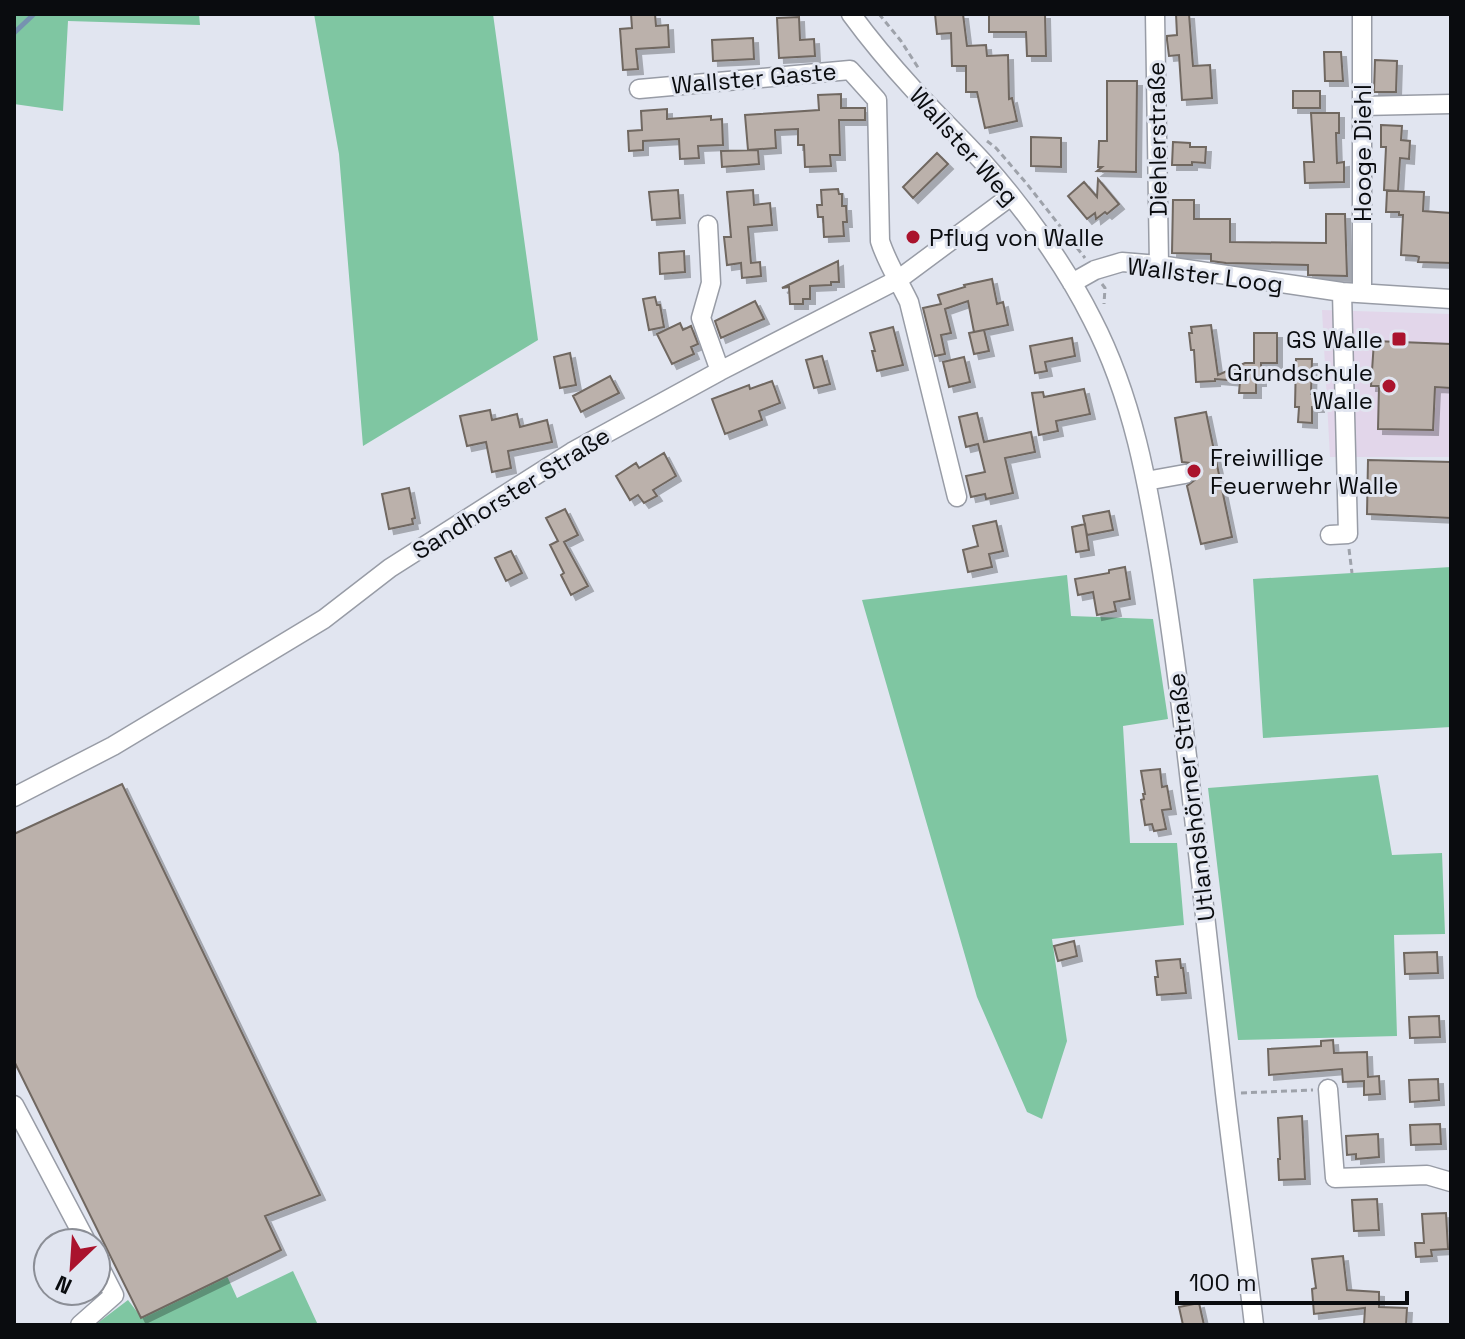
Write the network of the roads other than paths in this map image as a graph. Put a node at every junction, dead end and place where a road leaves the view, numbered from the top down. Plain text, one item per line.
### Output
1 (1155, 14) edge
2 (1362, 14) edge
3 (854, 15) edge
4 (639, 89) dead end
5 (1451, 104) edge
6 (1362, 106) junction
7 (1011, 196) junction
8 (708, 225) dead end
9 (1159, 265) junction
10 (899, 279) junction
11 (1072, 283) junction
12 (1342, 292) junction
13 (1362, 293) junction
14 (1451, 299) edge
15 (720, 371) junction
16 (1185, 474) dead end
17 (1146, 481) junction
18 (957, 497) dead end
19 (1339, 535) road end
20 (14, 797) edge
21 (1328, 1089) road end
22 (14, 1105) edge
23 (1451, 1182) edge
24 (79, 1227) edge
25 (100, 1307) edge
26 (80, 1325) edge
27 (1254, 1325) edge

1 - 9 street, Diehlerstraße
2 - 6 street, Hooge Diehl
3 - 7 street, Wallster Weg
4 - 10 street, Wallster Gaste
5 - 6 street
6 - 13 street, Hooge Diehl
7 - 10 street, Sandhorster Straße
7 - 11 street, Wallster Weg
8 - 15 street
9 - 11 street, Wallster Loog
9 - 12 street, Wallster Loog
10 - 15 street, Sandhorster Straße
10 - 18 street, Wallster Gaste
11 - 17 street, Utlandshörner Straße
12 - 13 street, Wallster Loog
12 - 19 street
13 - 14 street, Wallster Loog
15 - 20 street, Sandhorster Straße
16 - 17 street
17 - 27 street, Utlandshörner Straße
21 - 23 street
22 - 24 street
25 - 26 street

